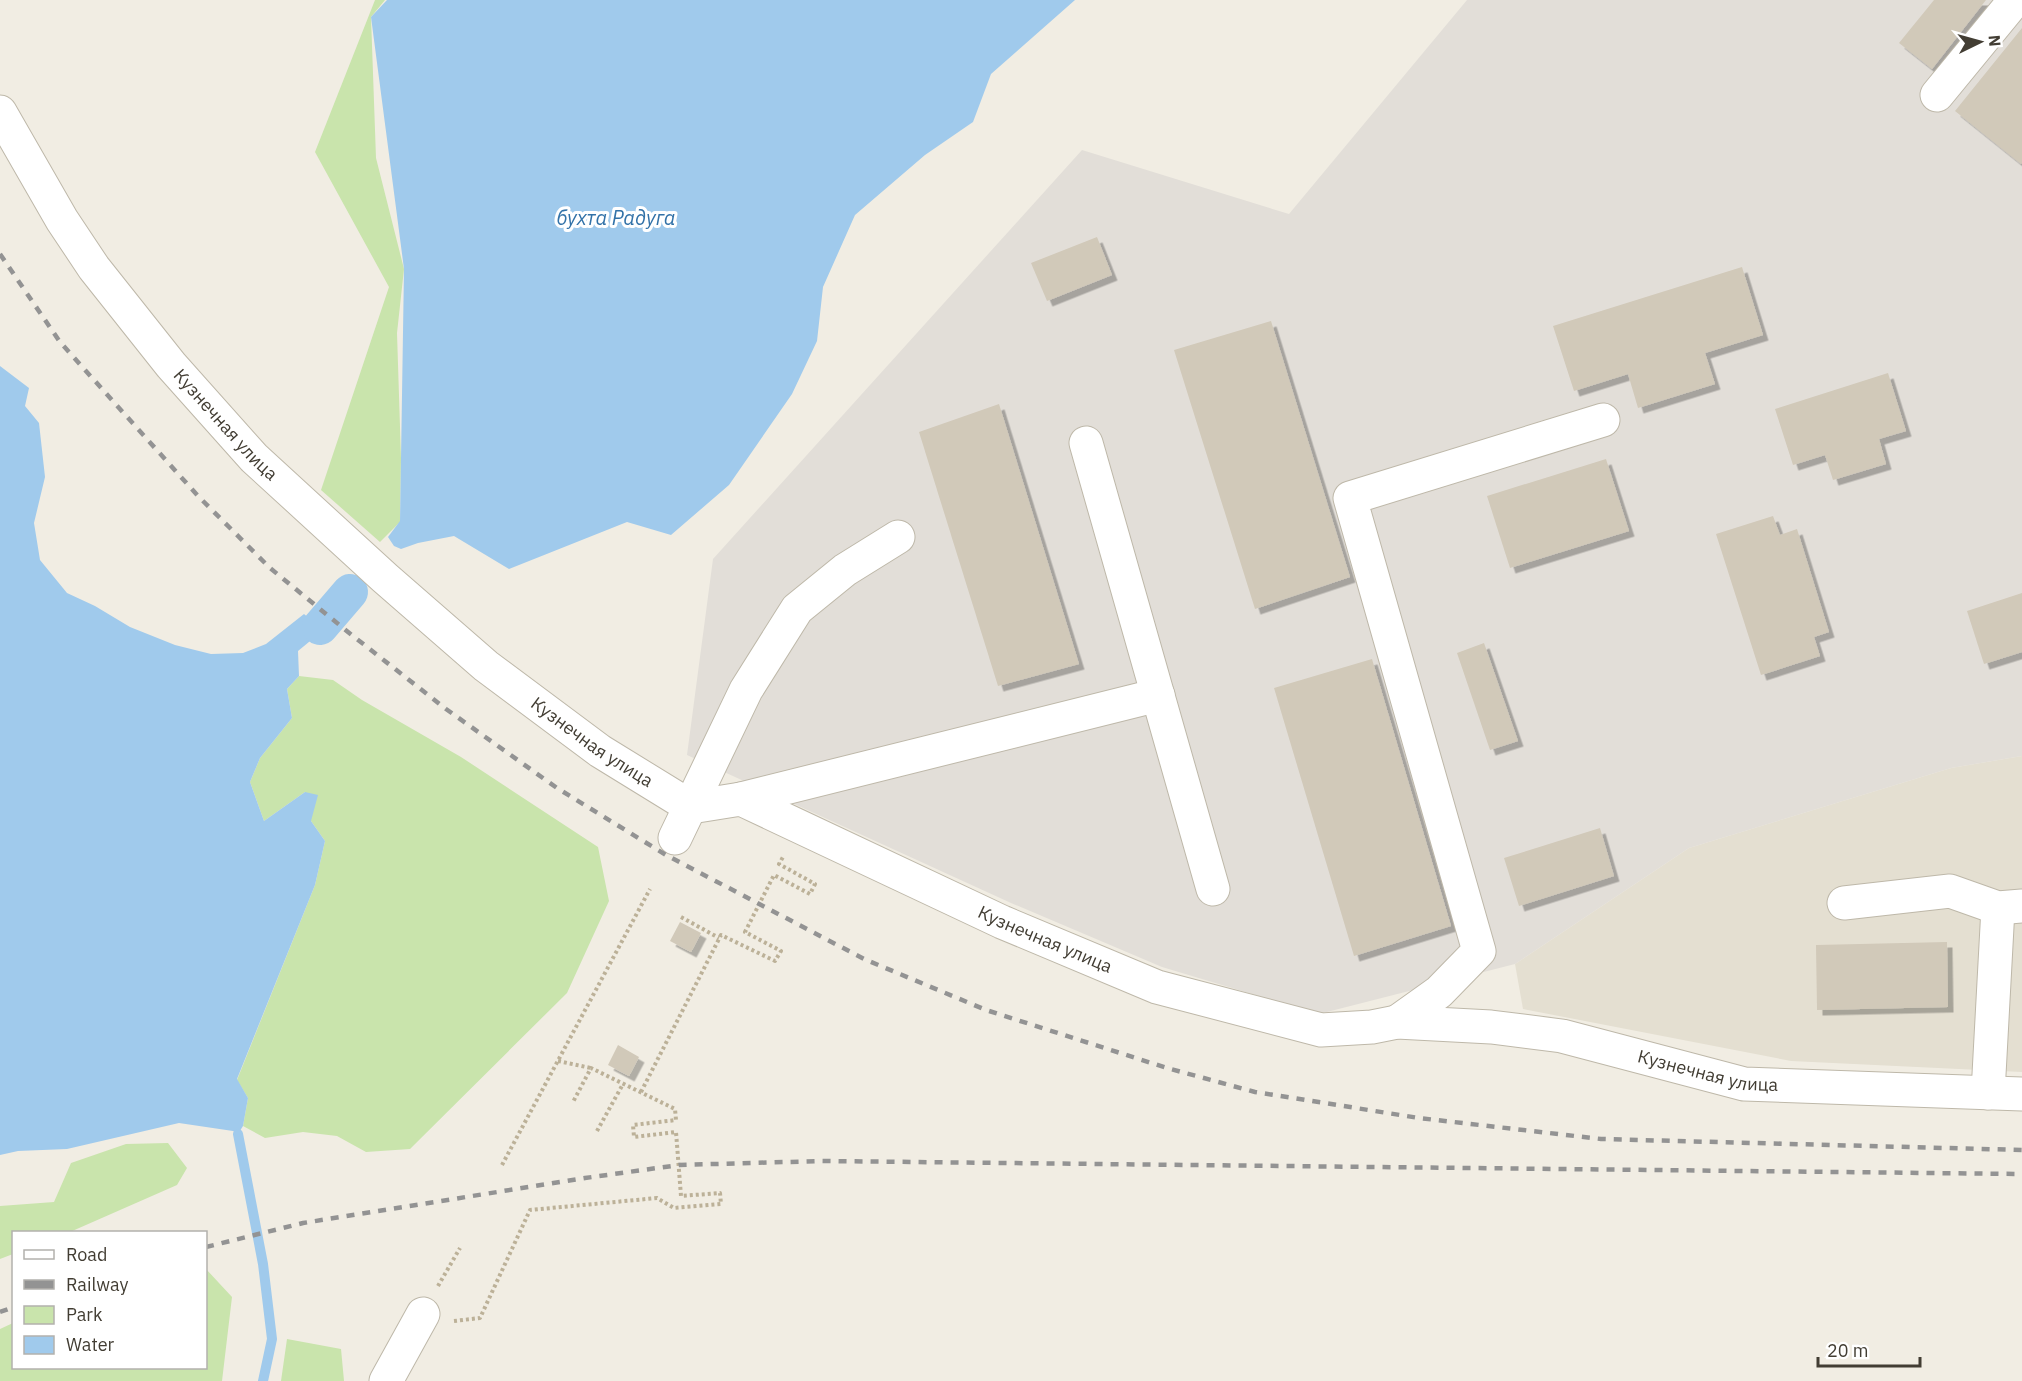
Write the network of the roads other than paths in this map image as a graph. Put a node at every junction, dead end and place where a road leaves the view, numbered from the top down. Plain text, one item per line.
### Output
1 (2015, 0) edge
2 (1937, 95) dead end
3 (0, 112) edge
4 (1603, 420) dead end
5 (1086, 443) dead end
6 (898, 537) dead end
7 (1158, 695) junction
8 (741, 799) junction
9 (691, 807) junction
10 (675, 838) dead end
11 (1213, 889) dead end
12 (1844, 903) dead end
13 (2010, 907) edge
14 (1397, 1022) junction
15 (1988, 1093) junction
16 (2022, 1094) edge
17 (435, 1318) road end
18 (386, 1381) edge

1 - 2 street
3 - 9 street, Кузнечная улица
4 - 14 street, Кузнечная улица
5 - 7 street
6 - 9 street
7 - 8 street
7 - 11 street
8 - 9 street
8 - 14 street, Кузнечная улица
9 - 10 street
12 - 13 street
13 - 15 street
14 - 15 street, Кузнечная улица
15 - 16 street, Кузнечная улица
17 - 18 street

